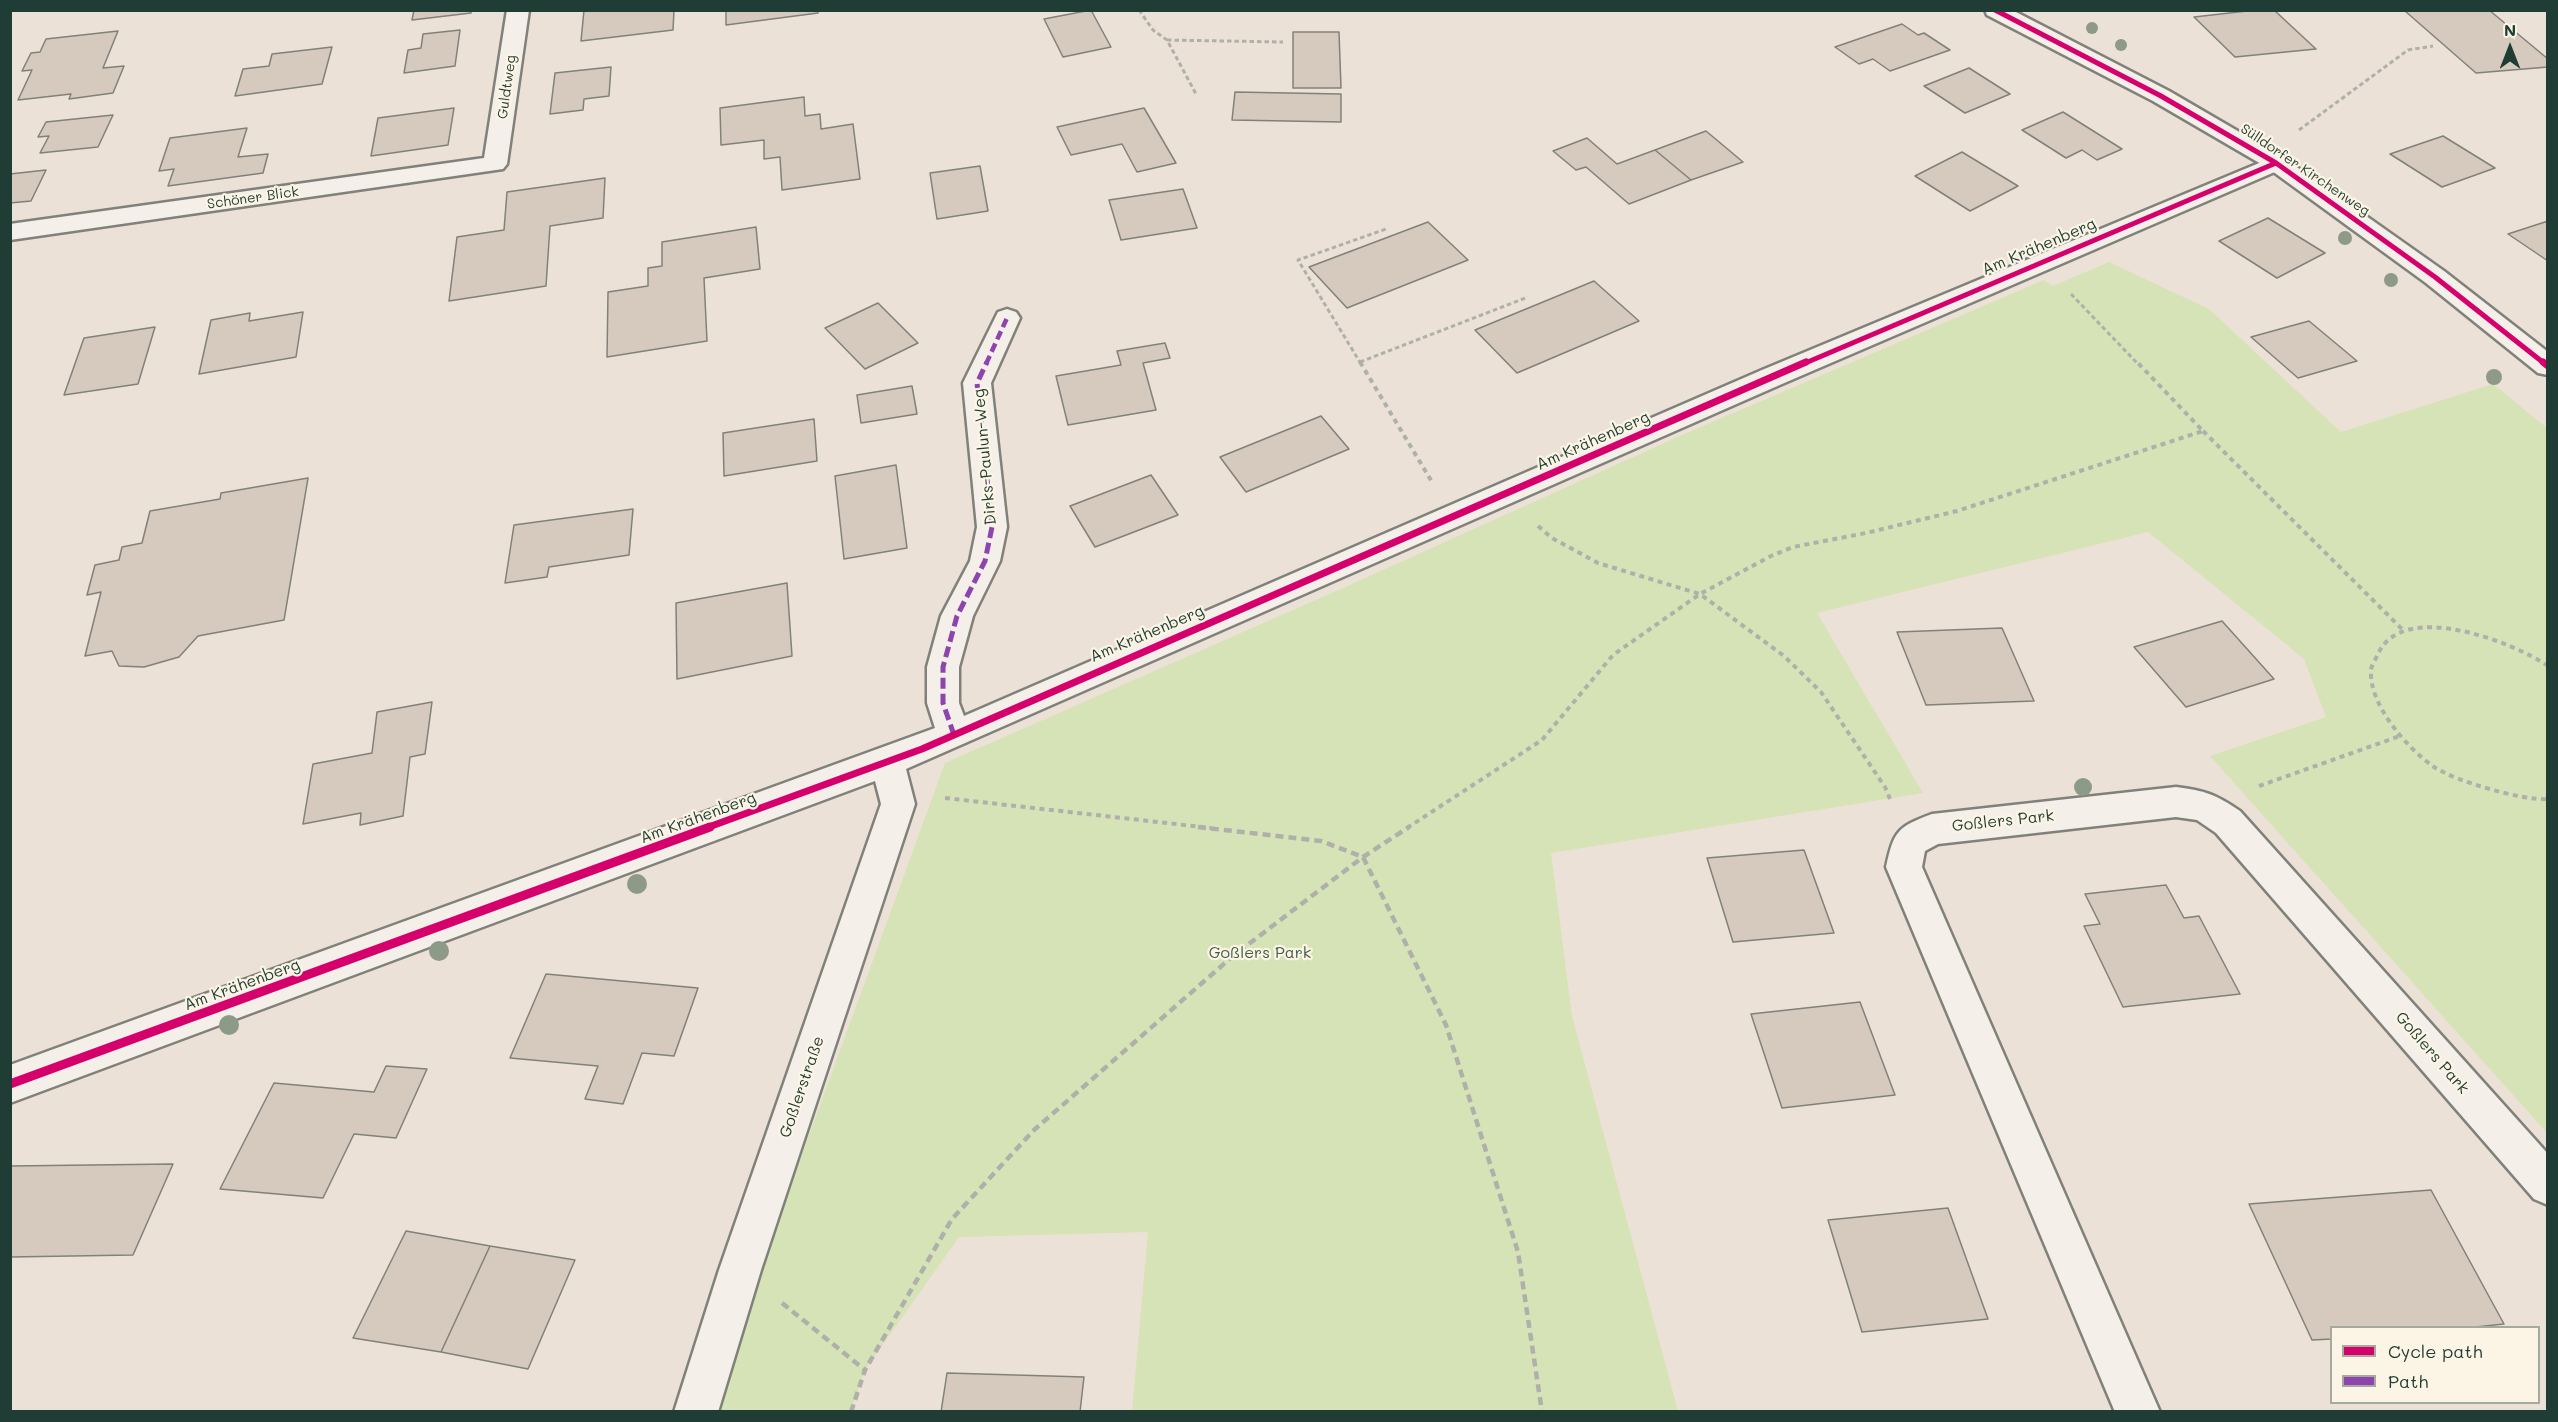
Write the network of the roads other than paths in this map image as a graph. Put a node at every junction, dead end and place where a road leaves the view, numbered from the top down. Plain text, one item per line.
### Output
1 (518, 10) edge
2 (1995, 10) edge
3 (2276, 163) junction
4 (495, 164) joint
5 (10, 232) edge
6 (1007, 318) dead end
7 (2547, 366) edge
8 (954, 735) junction
9 (888, 763) junction
10 (10, 1084) edge
11 (2547, 1185) edge
12 (696, 1412) edge
13 (2138, 1412) edge

1 - 4 street, Guldtweg
2 - 3 street, Sülldorfer Kirchenweg
3 - 7 street, Sülldorfer Kirchenweg
3 - 8 street, Am Krähenberg
4 - 5 street, Schöner Blick
6 - 8 street, Dirks-Paulun-Weg
8 - 9 street, Am Krähenberg
9 - 10 street, Am Krähenberg
9 - 12 street, Goßlerstraße
11 - 13 street, Goßlers Park

